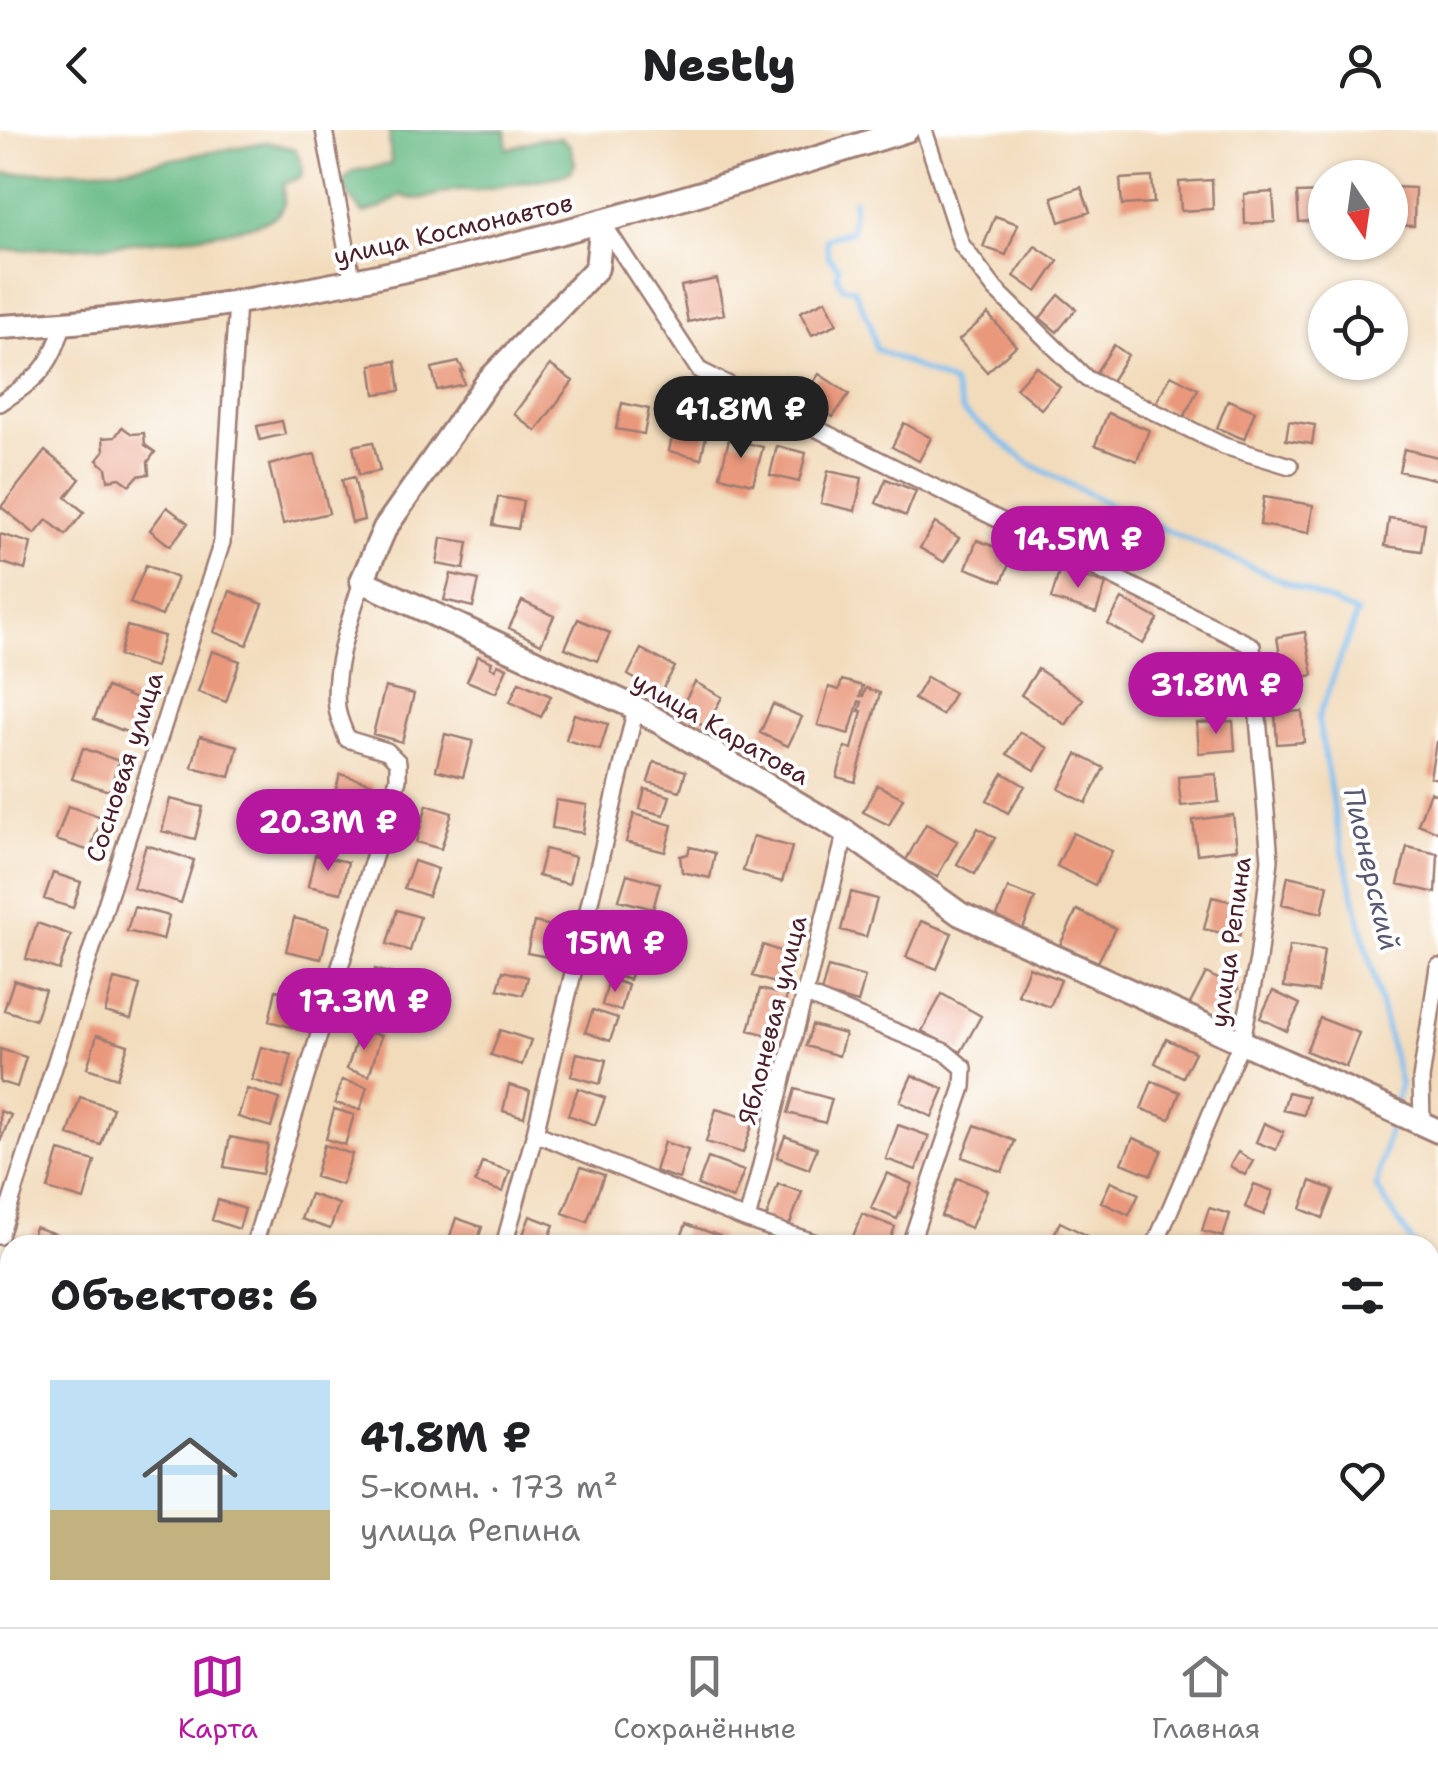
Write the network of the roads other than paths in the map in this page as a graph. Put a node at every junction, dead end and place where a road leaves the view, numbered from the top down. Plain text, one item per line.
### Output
1 (324, 130) edge
2 (908, 130) edge
3 (924, 130) edge
4 (602, 222) junction
5 (353, 282) junction
6 (237, 302) junction
7 (63, 324) junction
8 (0, 326) edge
9 (0, 403) edge
10 (1290, 466) dead end
11 (362, 581) junction
12 (636, 708) junction
13 (846, 832) junction
14 (1438, 968) edge
15 (804, 994) junction
16 (1242, 1040) junction
17 (1430, 1127) edge
18 (535, 1133) junction
19 (748, 1220) junction
20 (0, 1235) edge
21 (257, 1235) edge
22 (507, 1235) edge
23 (792, 1235) edge
24 (913, 1235) edge
25 (1159, 1235) edge

1 - 5 street
2 - 4 street, улица Космонавтов
3 - 10 street
4 - 5 street, улица Космонавтов
4 - 11 street
4 - 16 street, улица Репина
5 - 6 street, улица Космонавтов
6 - 7 street, улица Космонавтов
6 - 20 street, Сосновая улица
7 - 8 street, улица Космонавтов
7 - 9 street
11 - 12 street, улица Каратова
11 - 21 street
12 - 13 street, улица Каратова
12 - 18 street
13 - 15 street, Яблоневая улица
13 - 16 street, улица Каратова
14 - 17 street
15 - 19 street, Яблоневая улица
15 - 24 street
16 - 17 street, улица Каратова
16 - 25 street, улица Репина
18 - 19 street
18 - 22 street
19 - 23 street

